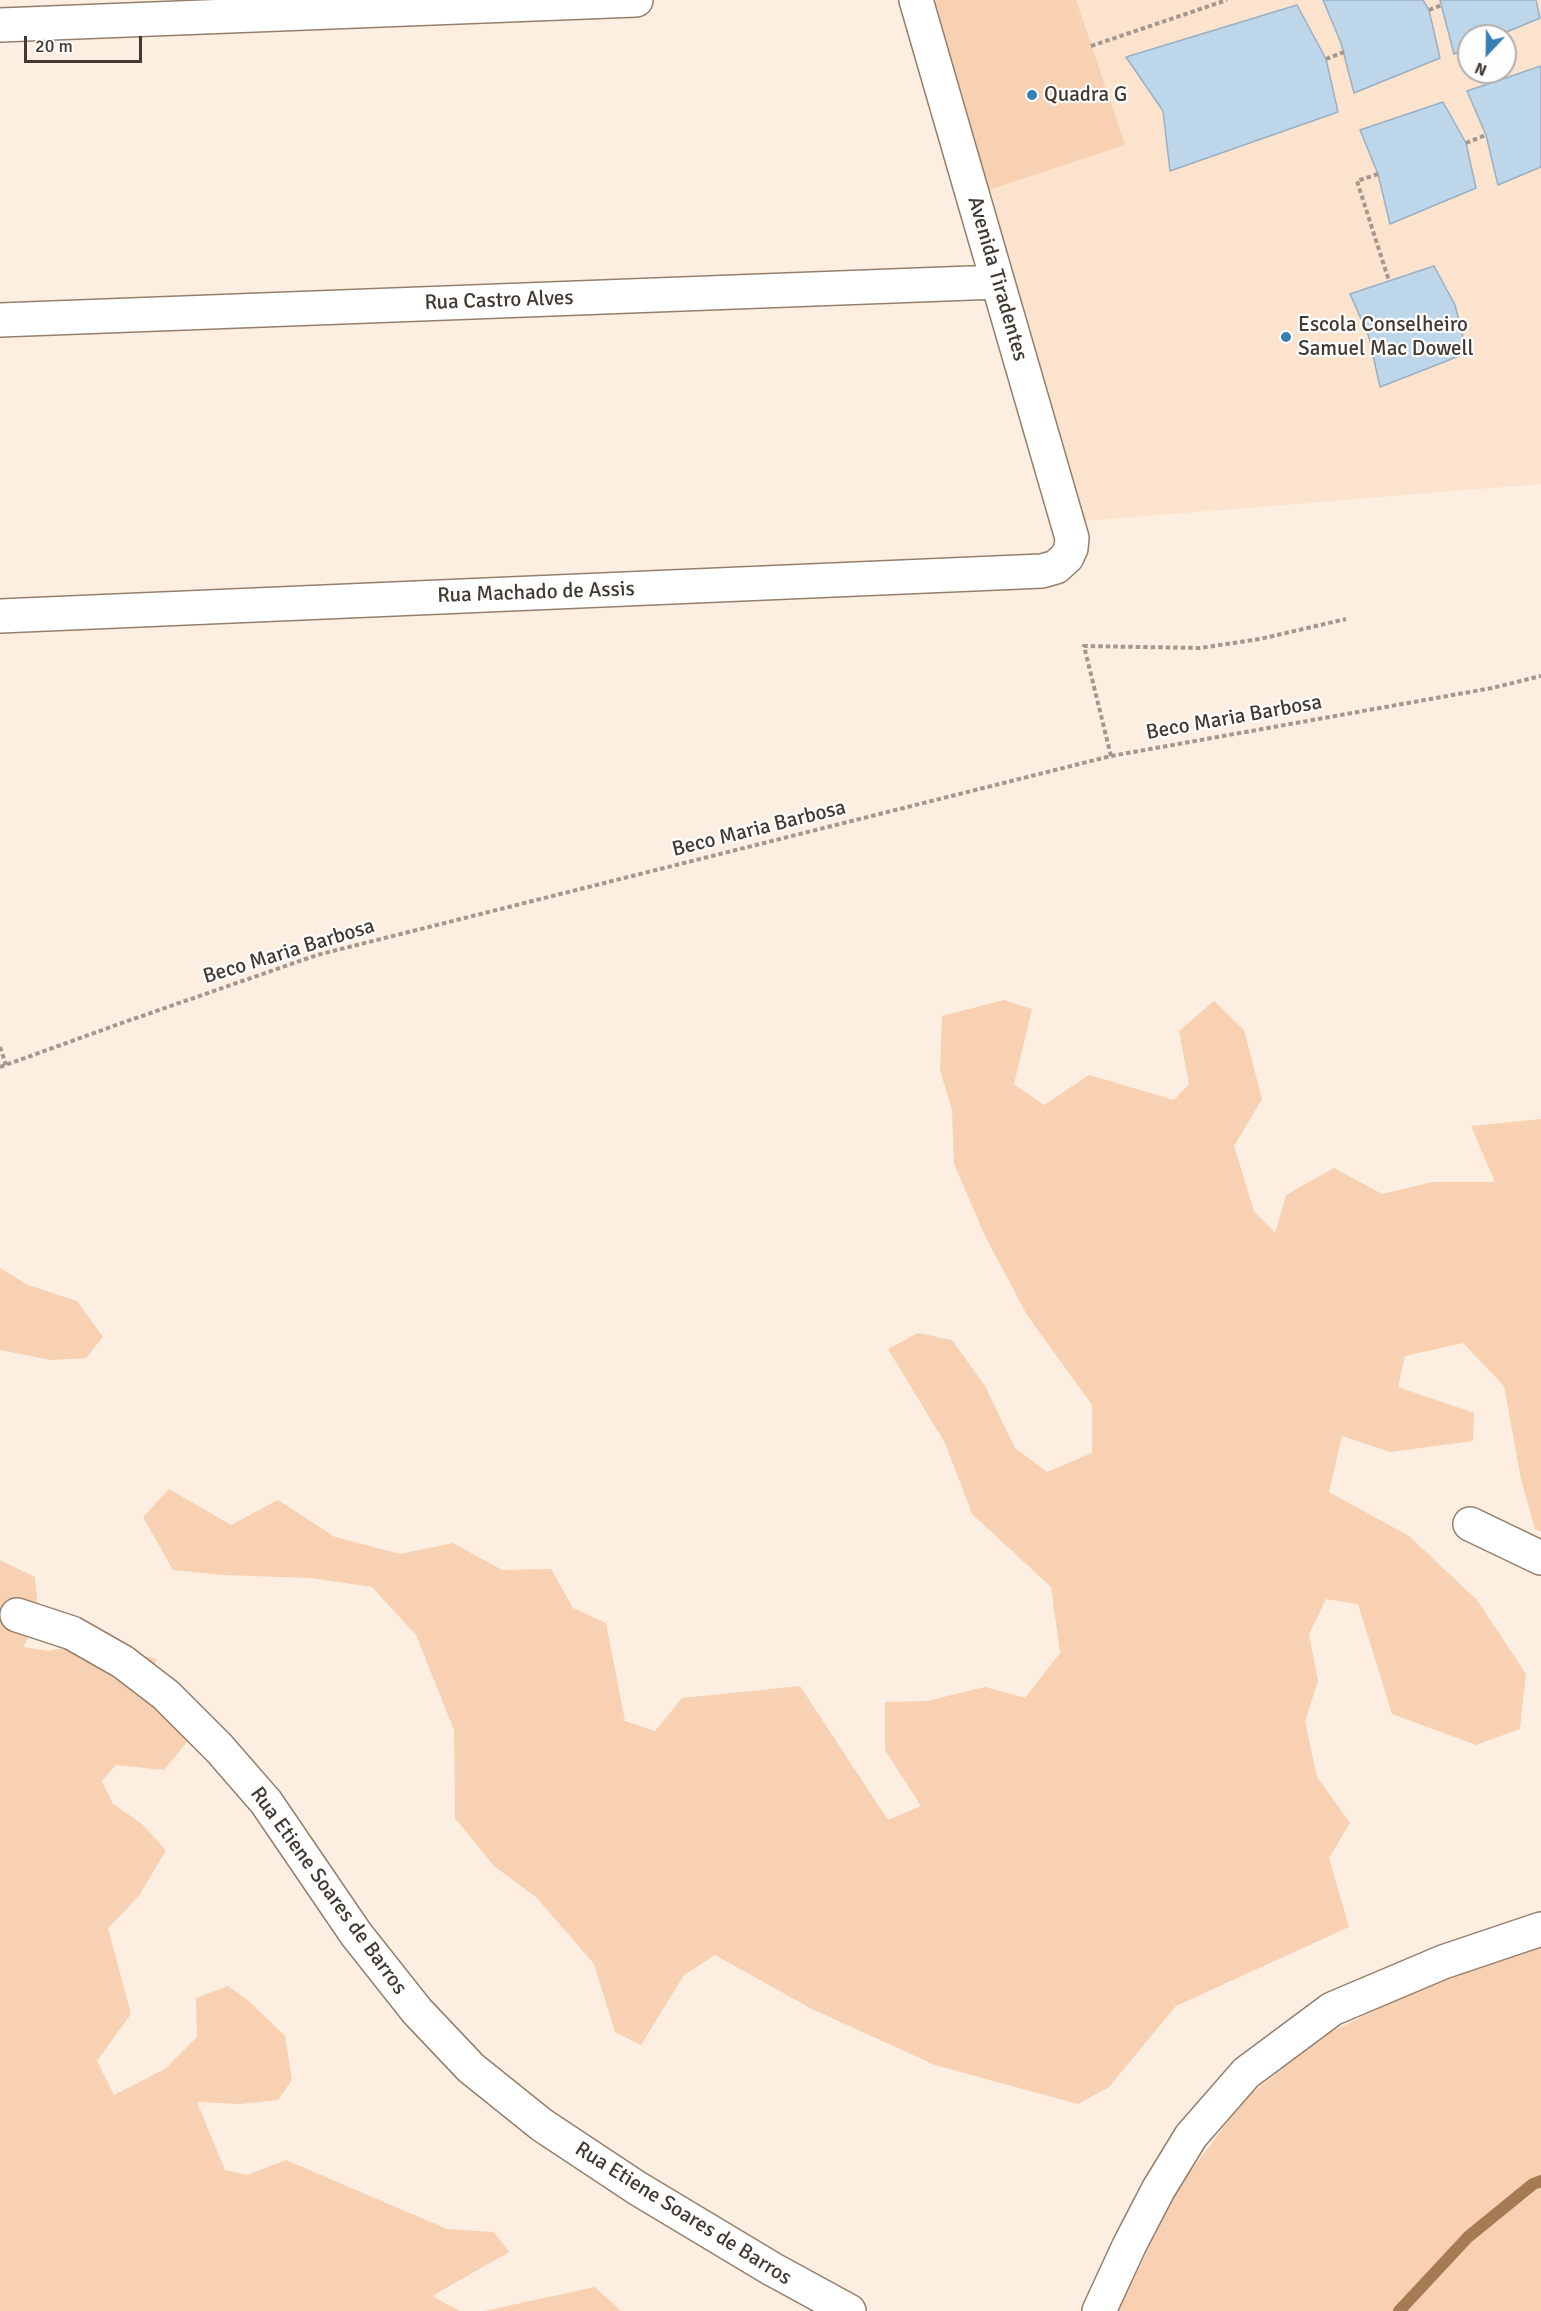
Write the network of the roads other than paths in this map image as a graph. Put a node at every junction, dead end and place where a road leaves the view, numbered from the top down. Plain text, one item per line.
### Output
1 (636, 0) edge
2 (916, 0) edge
3 (0, 25) edge
4 (997, 282) junction
5 (0, 320) edge
6 (1067, 557) joint
7 (0, 616) edge
8 (1470, 1524) dead end
9 (1541, 1558) edge
10 (17, 1615) dead end
11 (1541, 1929) edge
12 (849, 2311) edge
13 (1099, 2311) edge

1 - 3 street
2 - 4 street, Avenida Tiradentes
4 - 5 street, Rua Castro Alves
4 - 6 street, Avenida Tiradentes
6 - 7 street, Rua Machado de Assis
8 - 9 street
10 - 12 street, Rua Etiene Soares de Barros
11 - 13 street

